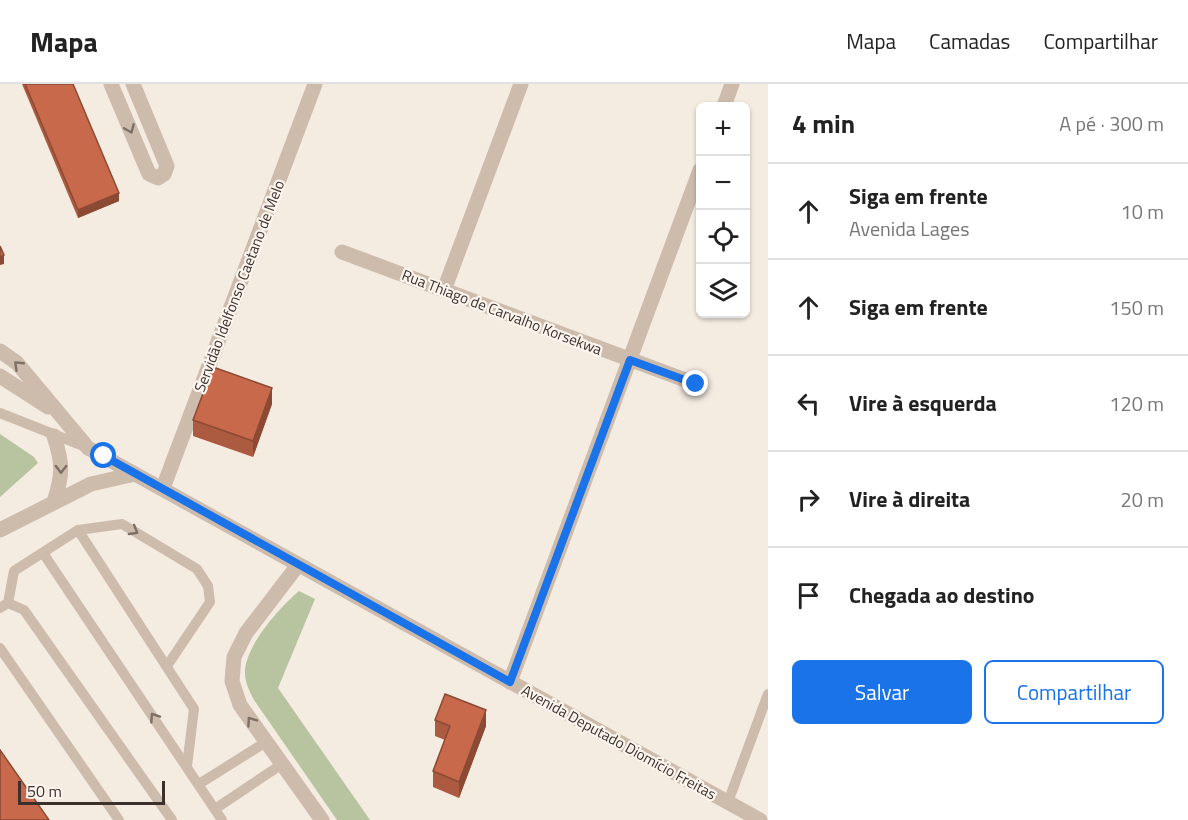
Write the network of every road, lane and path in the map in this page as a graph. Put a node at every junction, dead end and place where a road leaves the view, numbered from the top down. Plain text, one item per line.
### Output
1 (111, 84) edge
2 (133, 84) edge
3 (315, 84) edge
4 (521, 84) edge
5 (732, 84) edge
6 (725, 102) edge
7 (696, 181) edge
8 (342, 252) dead end
9 (444, 290) junction
10 (0, 351) edge
11 (630, 360) junction
12 (0, 376) edge
13 (696, 384) dead end
14 (0, 413) edge
15 (61, 415) junction
16 (54, 436) junction
17 (88, 448) junction
18 (135, 474) junction
19 (163, 488) junction
20 (54, 502) junction
21 (0, 530) edge
22 (78, 530) junction
23 (43, 554) junction
24 (298, 565) junction
25 (4, 606) edge
26 (0, 648) edge
27 (166, 666) junction
28 (510, 682) junction
29 (768, 694) edge
30 (266, 742) junction
31 (282, 764) junction
32 (187, 766) junction
33 (199, 784) junction
34 (728, 802) junction
35 (215, 809) junction
36 (119, 820) edge
37 (172, 820) edge
38 (222, 820) edge
39 (322, 820) edge
40 (760, 820) edge

1 -> 2 street
3 - 19 street, Servidão Idelfonso Caetano de Melo
4 - 9 street
5 - 6 street
7 - 11 street
8 - 9 street, Rua Thiago de Carvalho Korsekwa
9 - 11 street, Rua Thiago de Carvalho Korsekwa
15 -> 10 street
11 - 13 street, Rua Thiago de Carvalho Korsekwa
11 - 28 street
12 - 15 street
14 - 16 lane
15 - 17 street
16 - 17 lane
16 -> 20 street
17 - 18 street, Avenida Deputado Diomício Freitas
18 - 19 street, Avenida Deputado Diomício Freitas
18 - 20 street
19 - 24 street, Avenida Deputado Diomício Freitas
20 - 21 street
22 - 23 lane
22 - 27 lane
22 -> 27 lane
23 - 25 lane
32 -> 23 lane
24 - 28 street, Avenida Deputado Diomício Freitas
30 -> 24 street
25 - 37 lane
26 - 36 lane
27 - 32 lane
28 - 34 street, Avenida Deputado Diomício Freitas
29 - 34 lane
30 - 31 street
30 - 33 lane
31 - 35 lane
31 - 39 street
32 - 33 lane
33 - 35 lane
34 - 40 street, Avenida Deputado Diomício Freitas
35 - 38 lane

